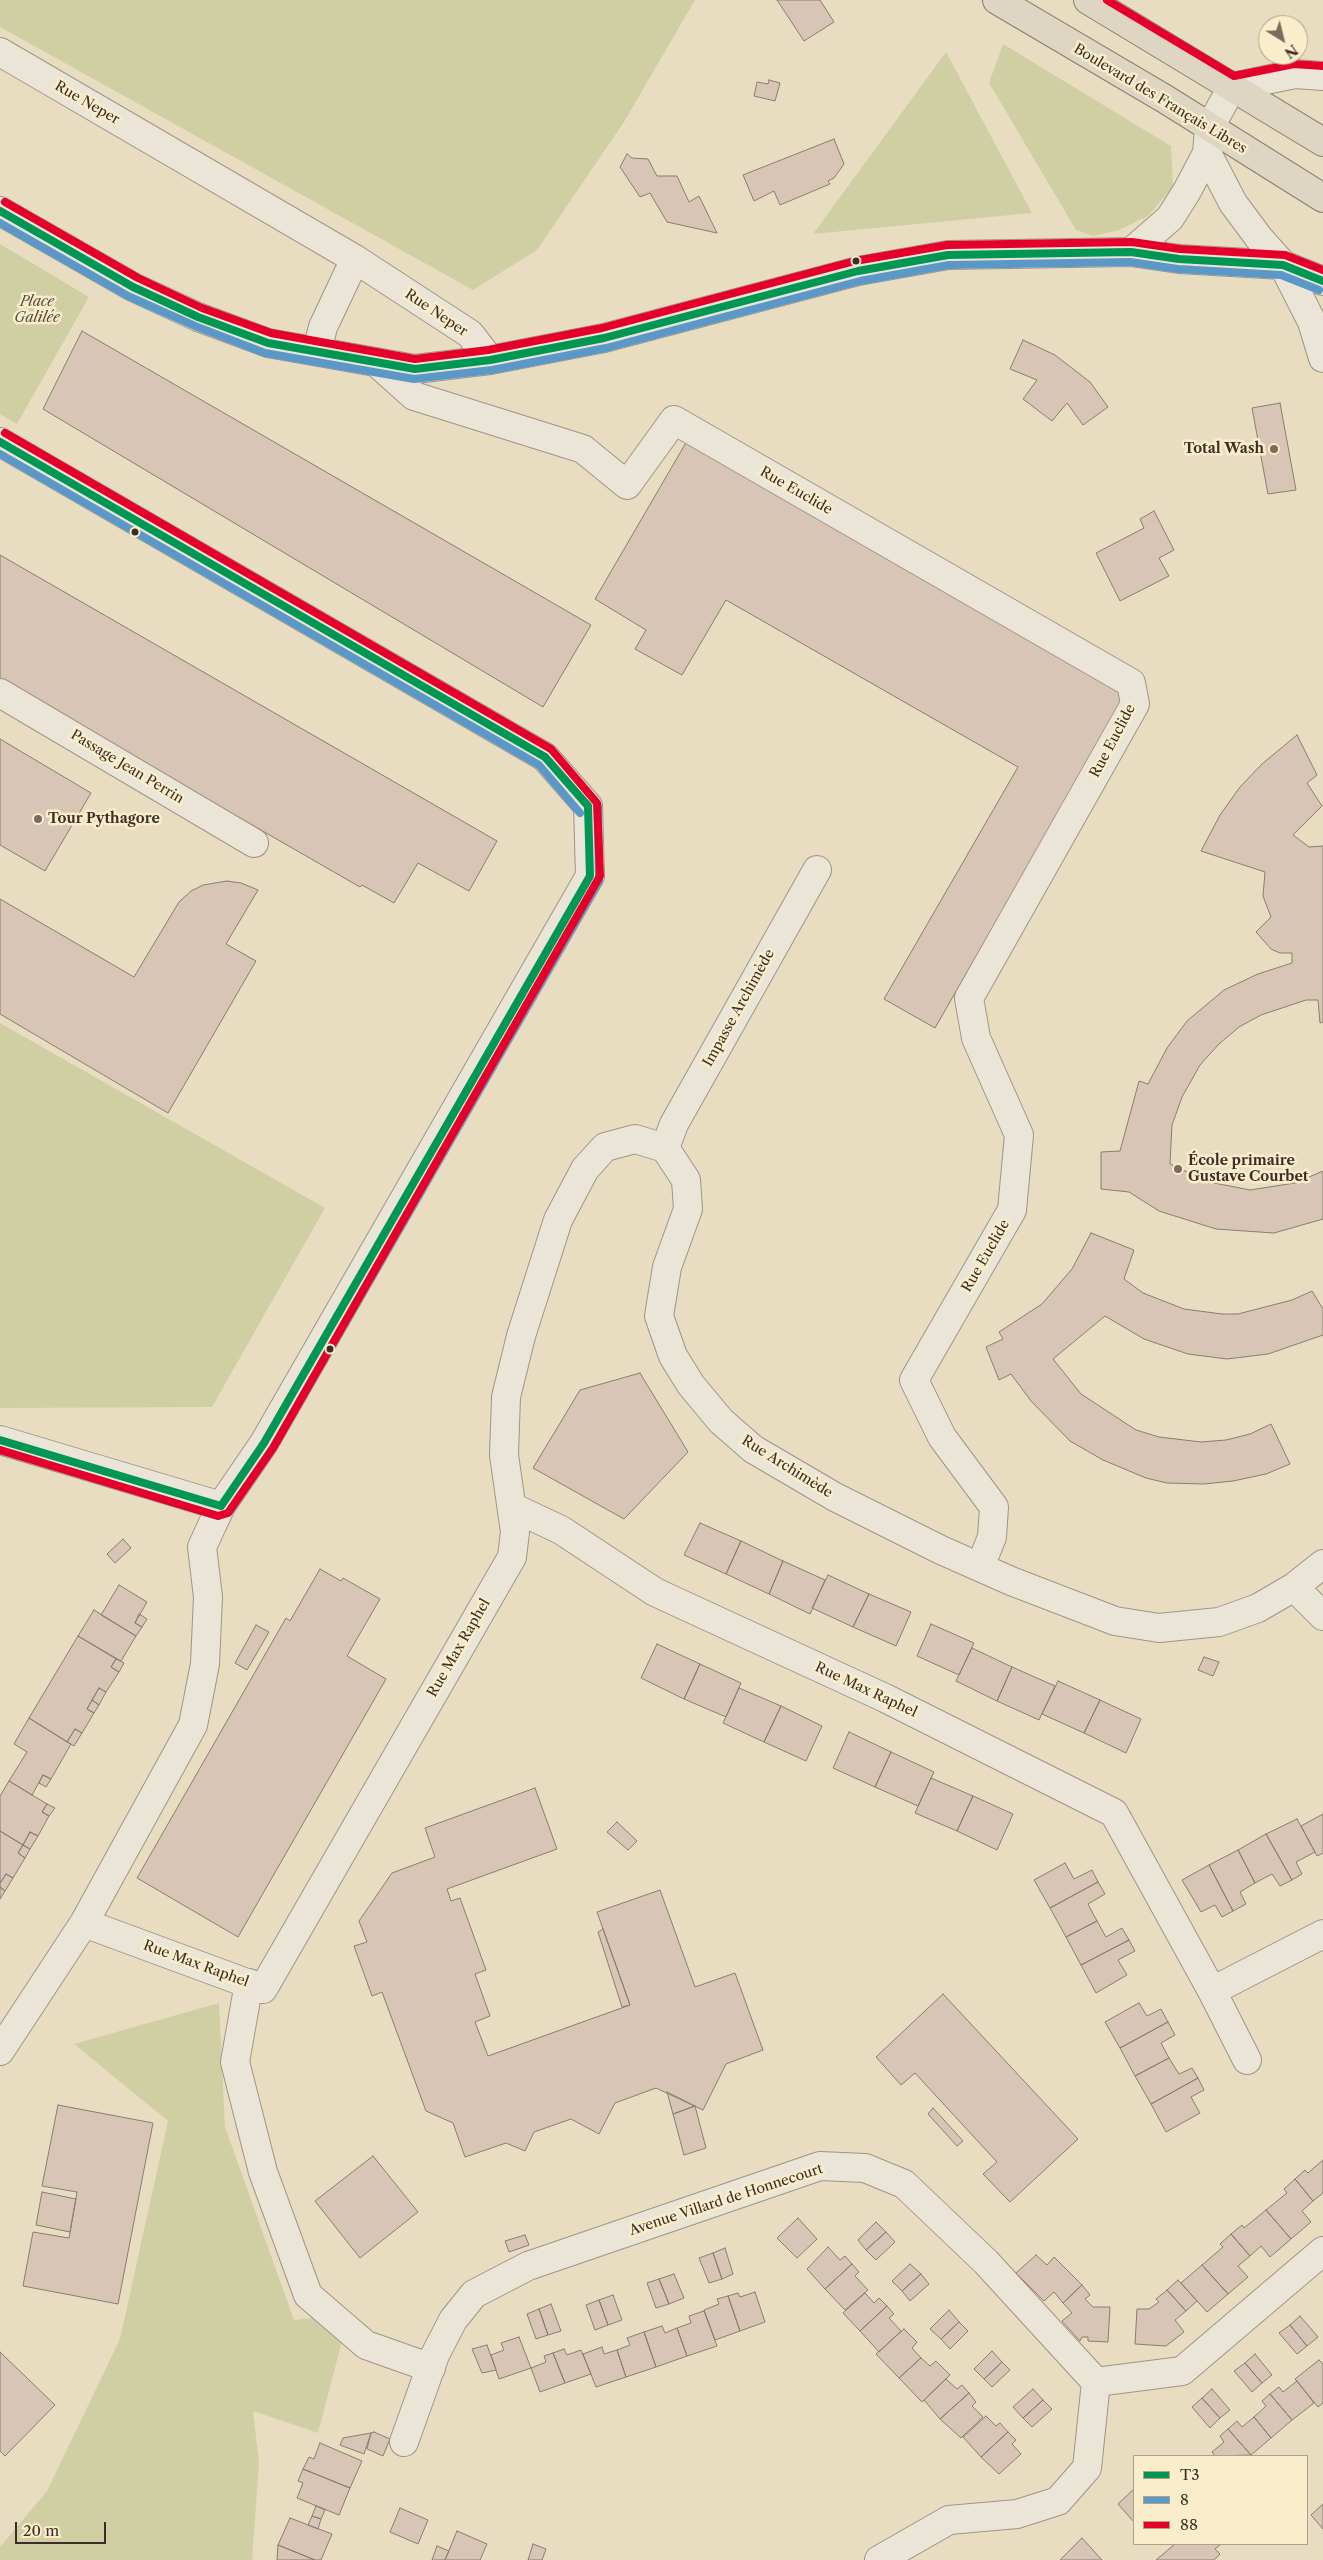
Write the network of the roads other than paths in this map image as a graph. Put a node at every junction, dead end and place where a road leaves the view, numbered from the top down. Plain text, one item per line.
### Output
1 (997, 0) edge
2 (1088, 0) edge
3 (0, 52) edge
4 (1323, 76) edge
5 (1232, 87) junction
6 (1208, 141) junction
7 (1323, 142) edge
8 (1323, 198) edge
9 (0, 211) edge
10 (1131, 252) junction
11 (355, 259) junction
12 (1283, 265) junction
13 (1323, 281) edge
14 (317, 351) junction
15 (1323, 358) edge
16 (490, 360) junction
17 (376, 362) junction
18 (0, 442) edge
19 (0, 693) edge
20 (254, 842) dead end
21 (816, 870) dead end
22 (665, 1148) junction
23 (0, 1440) edge
24 (221, 1506) junction
25 (512, 1507) junction
26 (1323, 1564) edge
27 (980, 1567) junction
28 (1294, 1587) junction
29 (1323, 1616) edge
30 (84, 1923) junction
31 (1323, 1934) edge
32 (249, 1983) junction
33 (1212, 1991) junction
34 (0, 2051) edge
35 (1248, 2060) dead end
36 (1323, 2251) edge
37 (431, 2368) junction
38 (1096, 2382) junction
39 (404, 2442) dead end
40 (879, 2560) edge

1 - 6 main road, Boulevard des Français Libres
2 - 5 main road
3 - 11 street, Rue Neper
4 - 5 street
5 - 6 street
5 - 7 main road
6 - 8 main road, Boulevard des Français Libres
6 - 10 street
6 - 12 street
9 - 14 street
10 - 12 street
10 - 16 street
11 - 14 street
11 - 16 street, Rue Neper
12 - 13 street
12 - 15 street
14 - 17 street
16 - 17 street
17 - 27 street, Rue Euclide
18 - 24 street
19 - 20 street, Passage Jean Perrin
21 - 22 street, Impasse Archimède
22 - 25 street
22 - 27 street, Rue Archimède
23 - 24 street
24 - 30 street
25 - 32 street, Rue Max Raphel
25 - 33 street, Rue Max Raphel
26 - 28 street, Rue Archimède
27 - 28 street, Rue Archimède
28 - 29 street
30 - 32 street, Rue Max Raphel
30 - 34 street
31 - 33 street
32 - 37 street
33 - 35 street, Rue Max Raphel
36 - 38 street
37 - 38 street, Avenue Villard de Honnecourt
37 - 39 street, Avenue Villard de Honnecourt
38 - 40 street

